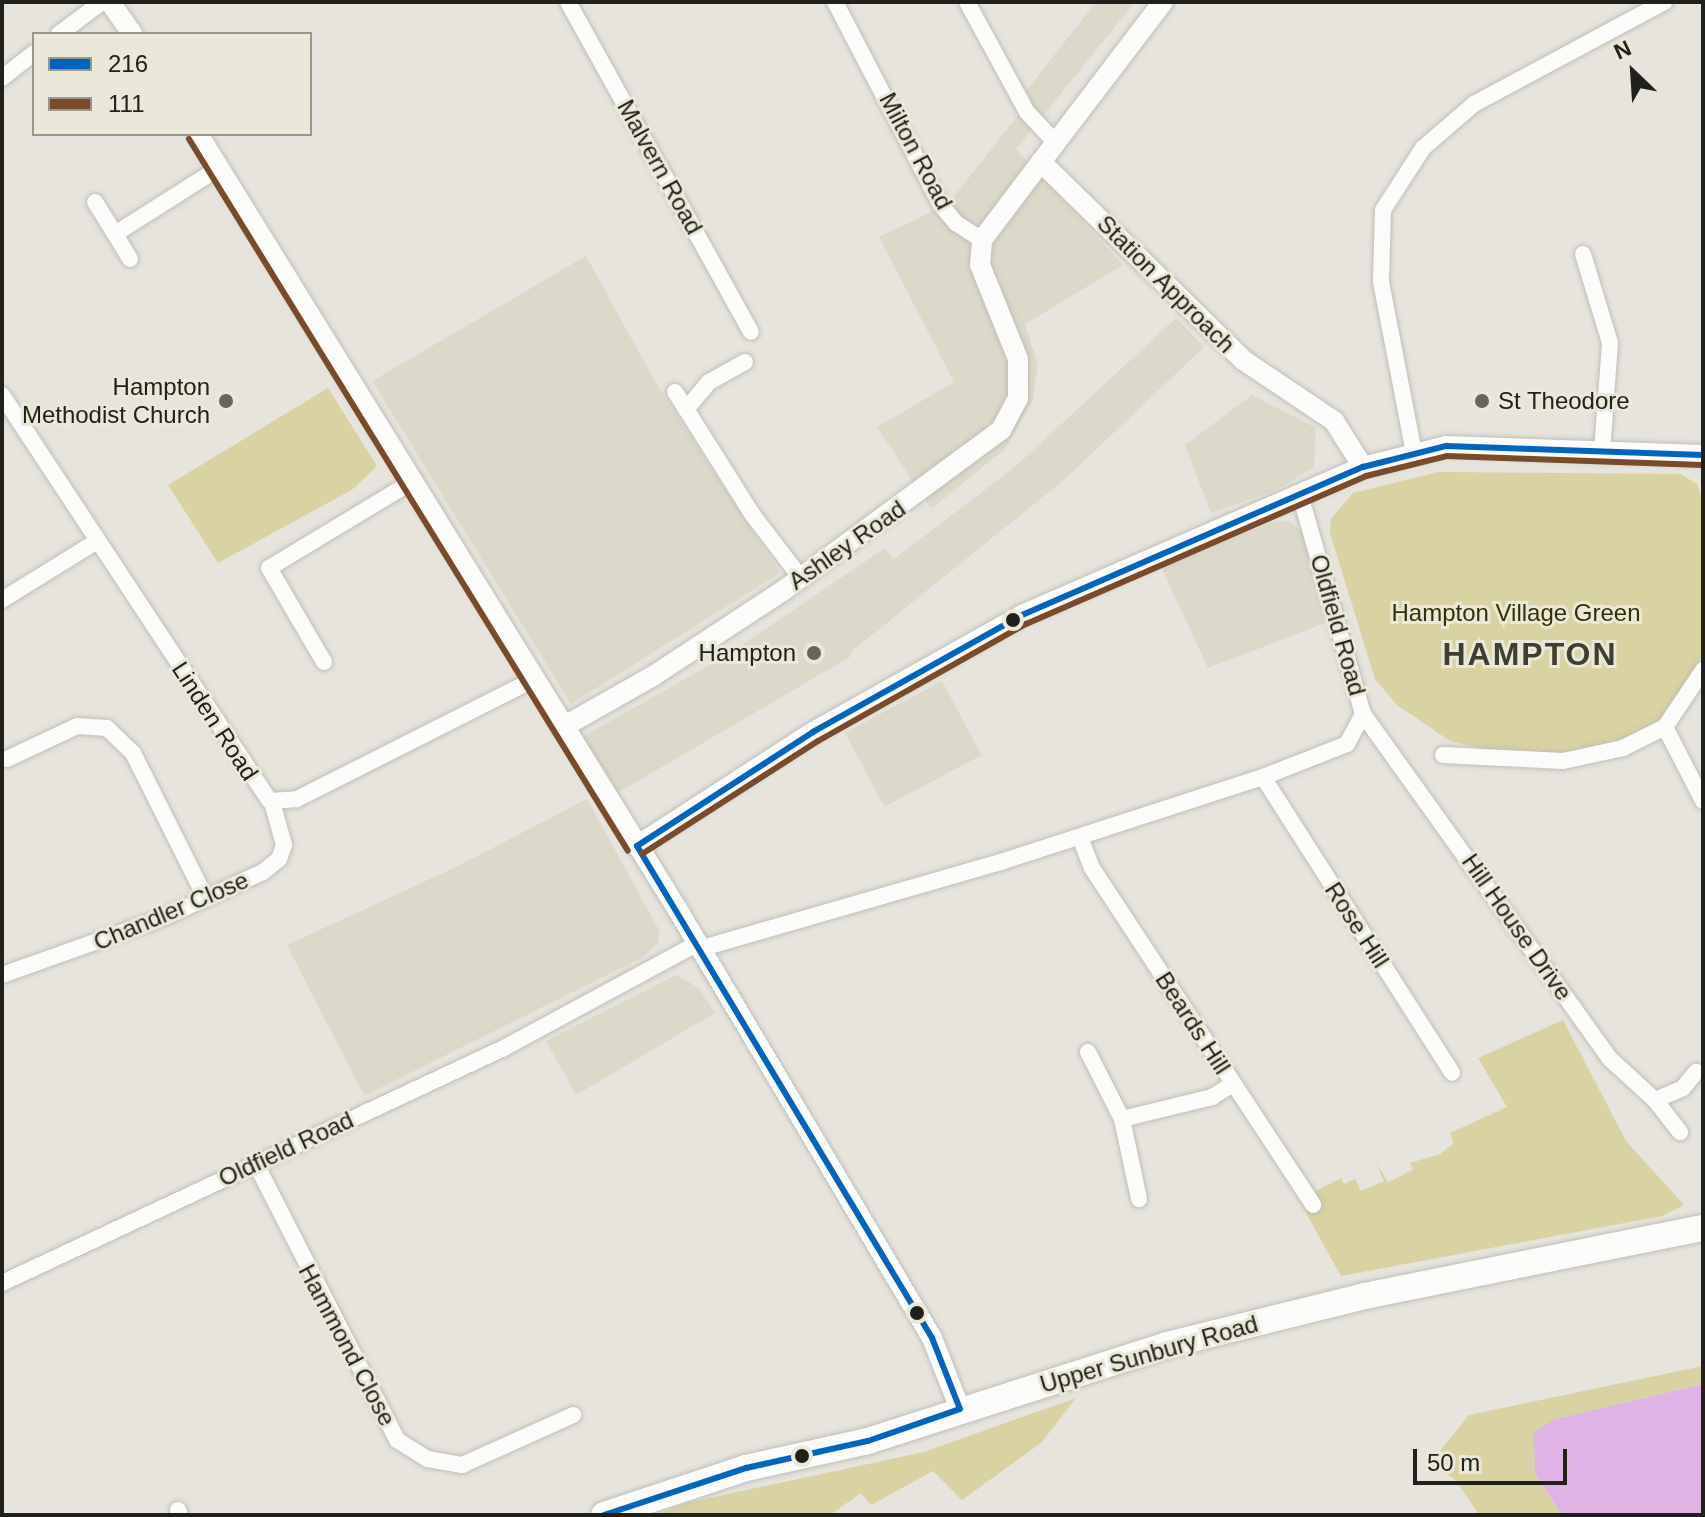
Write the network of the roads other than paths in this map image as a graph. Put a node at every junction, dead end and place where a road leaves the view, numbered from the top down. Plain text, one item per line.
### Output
1 (102, 2) edge
2 (110, 2) edge
3 (568, 2) edge
4 (835, 2) edge
5 (967, 2) edge
6 (1163, 2) edge
7 (1664, 2) edge
8 (62, 32) edge
9 (131, 32) edge
10 (32, 55) edge
11 (2, 78) edge
12 (199, 136) edge
13 (1055, 142) junction
14 (1041, 162) junction
15 (219, 168) junction
16 (95, 202) dead end
17 (115, 234) junction
18 (982, 240) junction
19 (1583, 254) dead end
20 (130, 259) dead end
21 (751, 332) dead end
22 (745, 362) dead end
23 (675, 392) dead end
24 (2, 395) edge
25 (686, 409) junction
26 (1602, 451) junction
27 (1414, 453) junction
28 (1703, 455) edge
29 (1363, 467) junction
30 (410, 483) junction
31 (1300, 495) junction
32 (97, 541) junction
33 (801, 578) junction
34 (2, 600) edge
35 (324, 662) dead end
36 (1703, 670) edge
37 (533, 680) junction
38 (1363, 714) junction
39 (563, 727) junction
40 (1665, 727) junction
41 (1443, 755) dead end
42 (7, 759) dead end
43 (1263, 777) junction
44 (1703, 801) edge
45 (272, 802) junction
46 (1080, 837) junction
47 (637, 846) junction
48 (206, 899) junction
49 (697, 946) junction
50 (2, 975) edge
51 (1088, 1052) dead end
52 (1696, 1072) dead end
53 (1452, 1073) dead end
54 (1233, 1084) junction
55 (1655, 1100) junction
56 (1122, 1119) junction
57 (1680, 1132) dead end
58 (256, 1164) junction
59 (1139, 1199) dead end
60 (1313, 1205) dead end
61 (1703, 1228) edge
62 (2, 1283) edge
63 (960, 1409) junction
64 (573, 1415) dead end
65 (604, 1515) edge

1 - 8 street
2 - 9 street
3 - 21 street, Malvern Road
4 - 18 street, Milton Road
5 - 13 street
6 - 13 street
7 - 27 street
10 - 11 street
12 - 15 street
13 - 14 street
14 - 18 street
14 - 29 street, Station Approach
15 - 17 street
15 - 30 street
16 - 17 street
17 - 20 street
18 - 33 street, Ashley Road
19 - 26 street
22 - 25 street
23 - 25 street
24 - 32 street, Linden Road
25 - 33 street
26 - 27 street
26 - 28 street
27 - 29 street
29 - 31 street
30 - 35 street
30 - 37 street
31 - 38 street, Oldfield Road
31 - 47 street
32 - 34 street
32 - 45 street, Linden Road
33 - 39 street, Ashley Road
36 - 40 street
37 - 39 street
37 - 45 street, Linden Road
38 - 43 street, Oldfield Road
38 - 55 street, Hill House Drive
39 - 47 street
40 - 41 street
40 - 44 street
42 - 48 street
43 - 46 street, Oldfield Road
43 - 53 street, Rose Hill
45 - 48 street, Chandler Close
46 - 49 street, Oldfield Road
46 - 54 street, Beards Hill
47 - 49 street
48 - 50 street, Chandler Close
49 - 58 street, Oldfield Road
49 - 63 street
51 - 56 street
52 - 55 street
54 - 56 street
54 - 60 street, Beards Hill
55 - 57 street, Hill House Drive
56 - 59 street
58 - 62 street, Oldfield Road
58 - 64 street, Hammond Close
61 - 63 highway, Upper Sunbury Road
63 - 65 highway, Upper Sunbury Road

